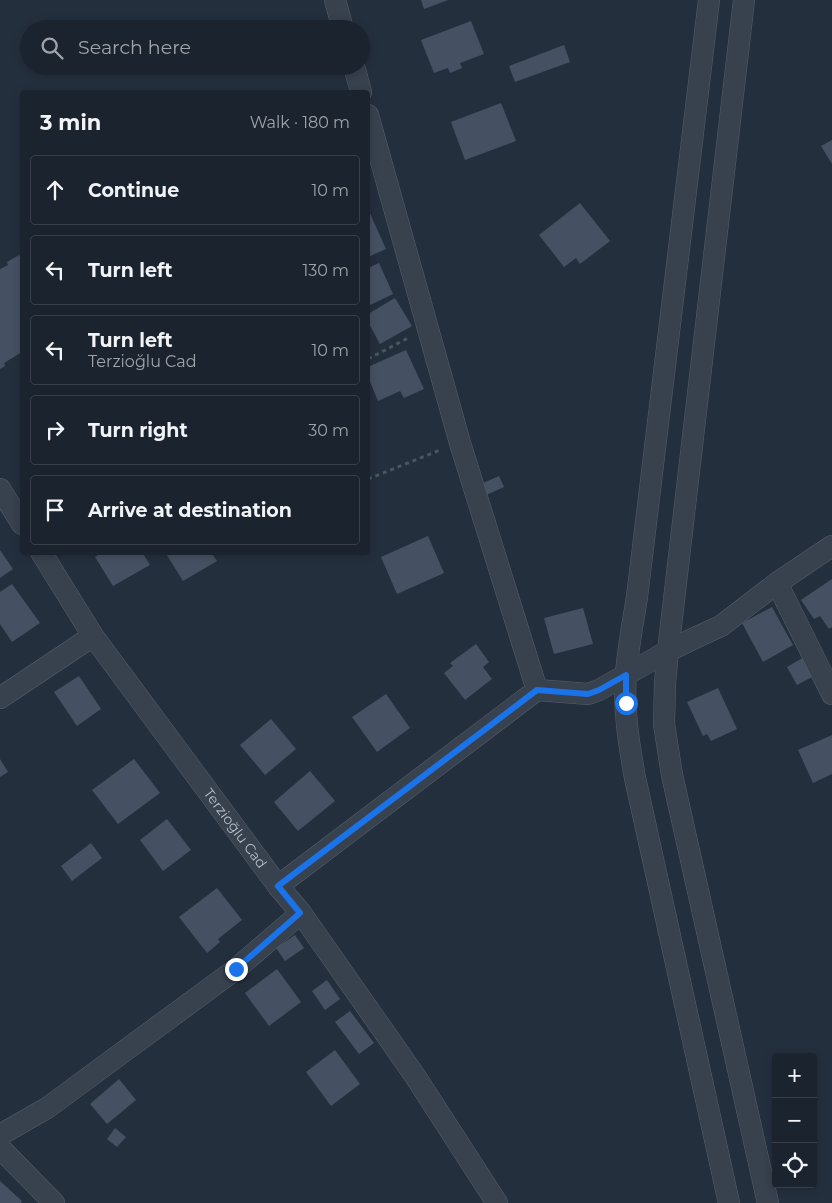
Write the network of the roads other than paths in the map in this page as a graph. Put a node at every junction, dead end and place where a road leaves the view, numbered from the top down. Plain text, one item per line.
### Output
1 (335, 0) edge
2 (709, 0) edge
3 (744, 0) edge
4 (341, 20) edge
5 (356, 75) edge
6 (360, 90) edge
7 (370, 122) edge
8 (0, 489) edge
9 (20, 521) edge
10 (832, 546) edge
11 (43, 555) edge
12 (777, 583) junction
13 (93, 636) junction
14 (668, 651) junction
15 (626, 675) junction
16 (537, 690) junction
17 (832, 694) edge
18 (0, 698) edge
19 (278, 886) junction
20 (300, 913) junction
21 (0, 1135) edge
22 (0, 1148) edge
23 (54, 1203) edge
24 (497, 1203) edge
25 (729, 1203) edge
26 (768, 1203) edge

1 - 4 street
2 - 15 street
3 - 14 street
5 - 6 street
7 - 16 street
8 - 9 street
10 - 12 street
11 - 13 street, Terzioğlu Cad
12 - 14 street
12 - 17 street
13 - 18 street
13 - 19 street, Terzioğlu Cad
14 - 15 street
14 - 26 street
15 - 16 street
15 - 25 street
16 - 19 street
19 - 20 street, Terzioğlu Cad
20 - 21 street
20 - 24 street, Terzioğlu Cad
22 - 23 street

